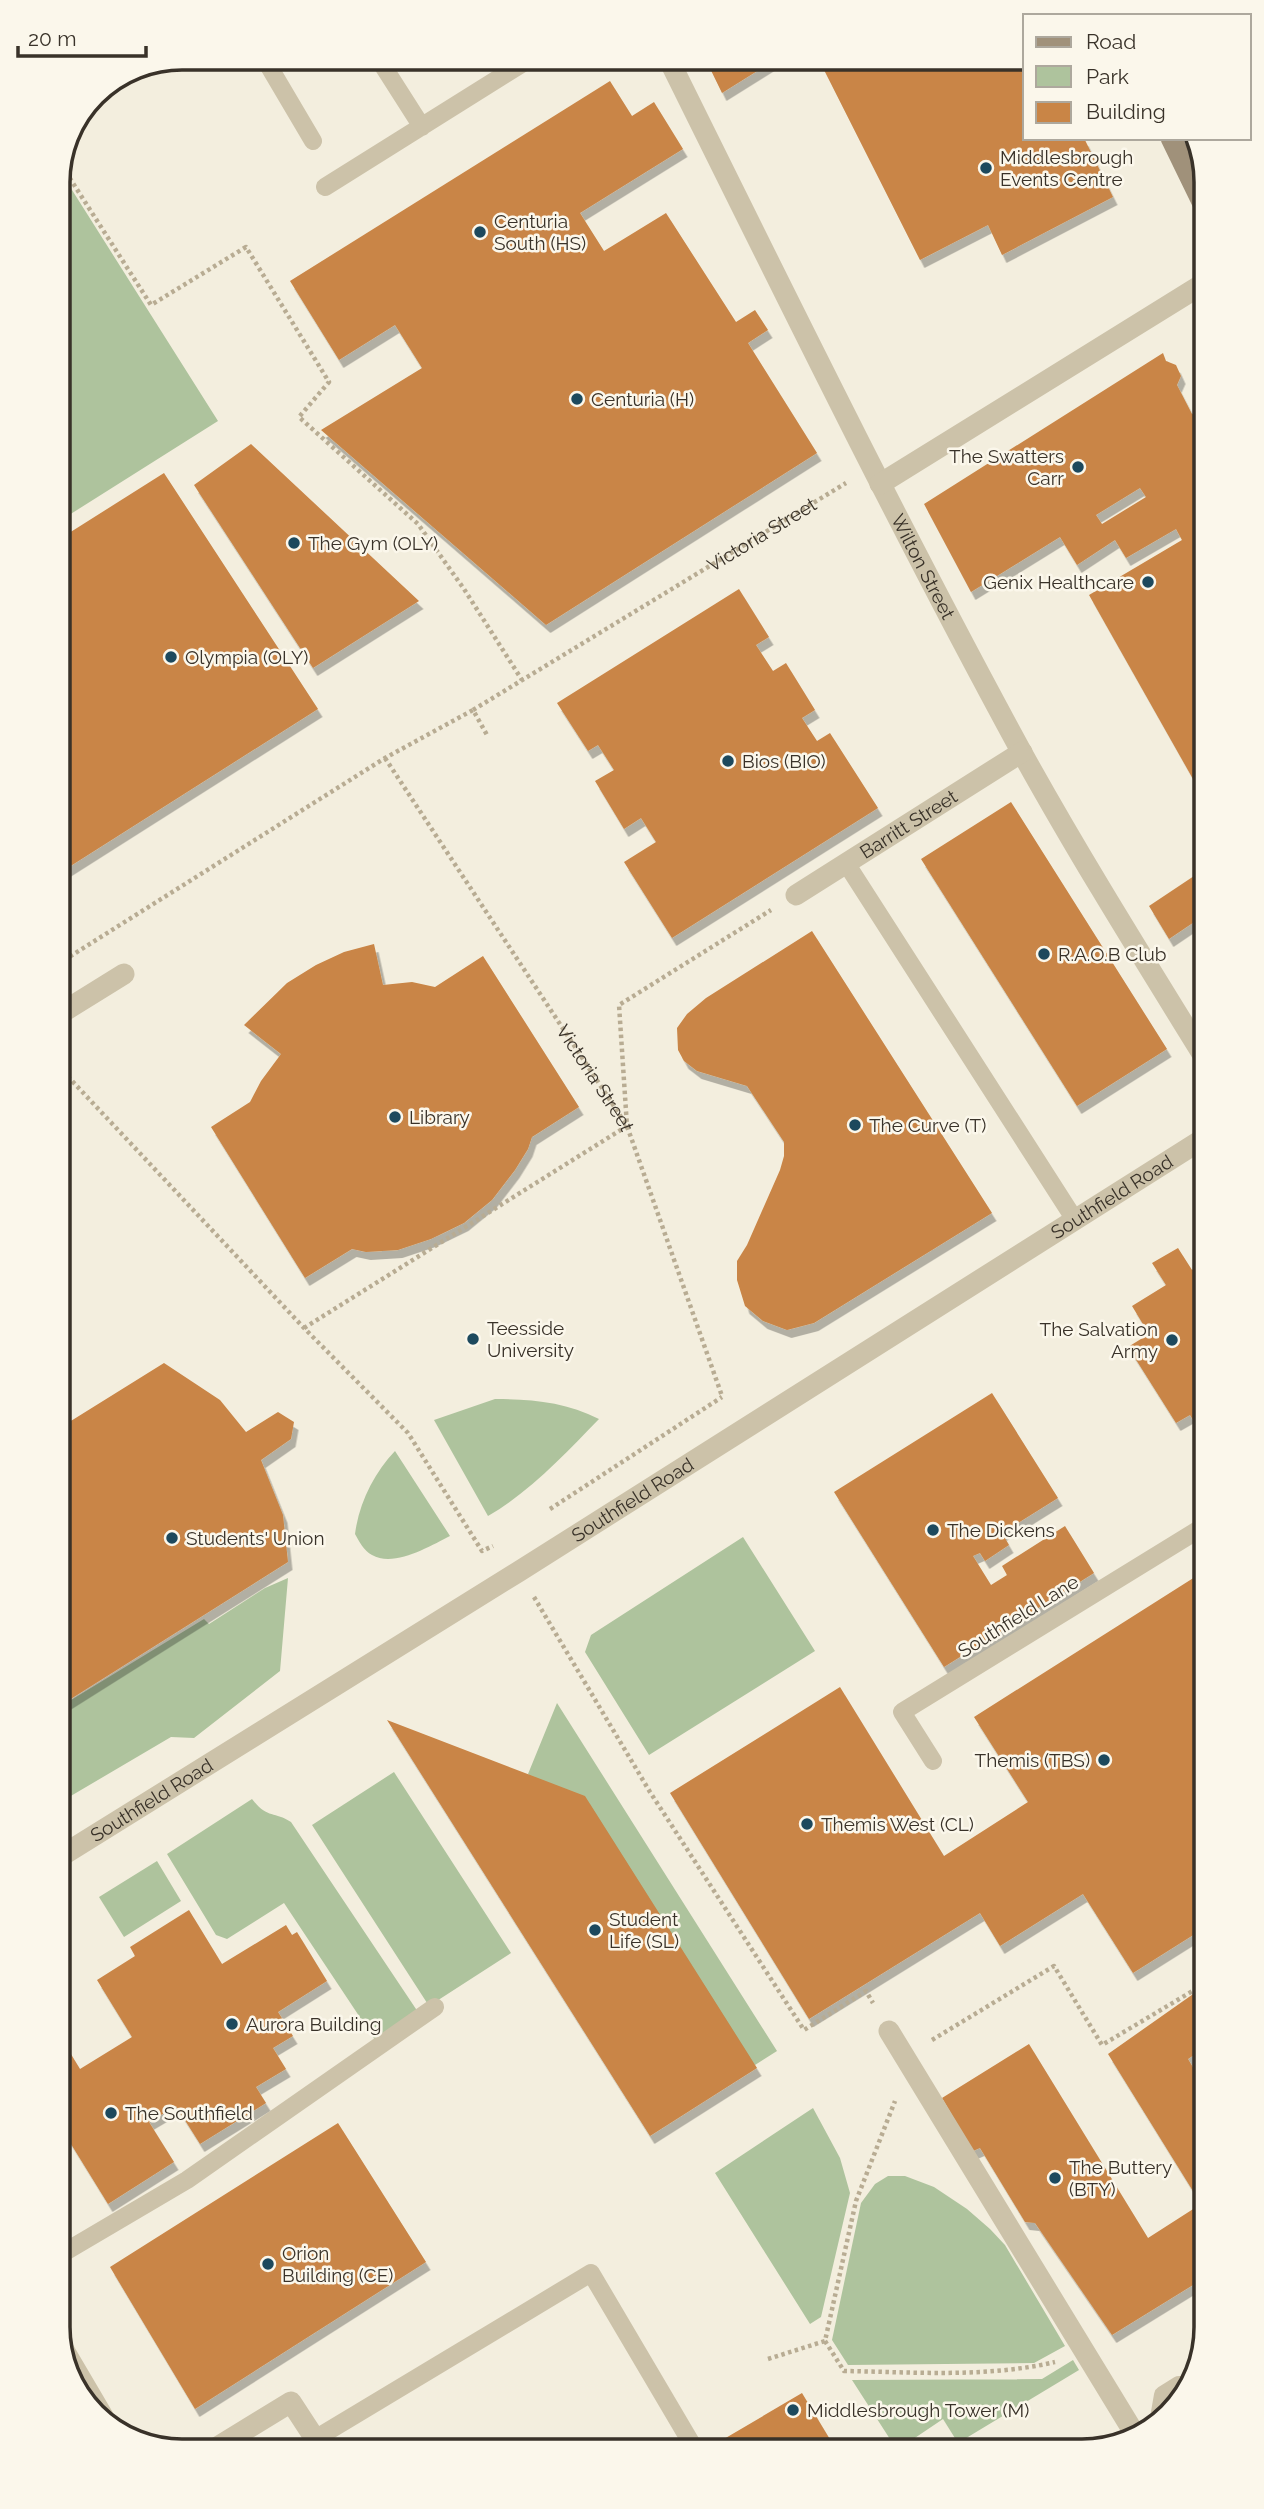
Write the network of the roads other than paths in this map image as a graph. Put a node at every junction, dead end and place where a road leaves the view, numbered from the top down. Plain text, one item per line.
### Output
1 (271, 70) edge
2 (386, 70) edge
3 (512, 70) edge
4 (674, 70) edge
5 (422, 127) junction
6 (1172, 140) edge
7 (313, 141) dead end
8 (1194, 185) edge
9 (325, 187) dead end
10 (1194, 289) edge
11 (875, 476) junction
12 (1022, 752) junction
13 (846, 863) junction
14 (796, 895) road end
15 (124, 974) dead end
16 (70, 1008) edge
17 (1194, 1041) edge
18 (1194, 1145) edge
19 (1075, 1220) junction
20 (1194, 1532) edge
21 (933, 1761) dead end
22 (70, 1851) edge
23 (435, 2007) dead end
24 (890, 2031) road end
25 (70, 2249) edge
26 (1176, 2387) edge
27 (1161, 2406) edge
28 (1131, 2427) edge
29 (231, 2439) edge
30 (315, 2439) edge
31 (328, 2439) edge
32 (689, 2439) edge

1 - 7 lane
2 - 5 lane
3 - 5 lane
4 - 11 street, Wilton Street
5 - 9 lane
6 - 8 main road
10 - 11 street
11 - 12 street, Wilton Street
12 - 13 street, Barritt Street
12 - 17 street, Wilton Street
13 - 14 street, Barritt Street
13 - 19 lane
15 - 16 street
18 - 19 street, Southfield Road
19 - 22 street, Southfield Road
20 - 21 lane, Southfield Lane
23 - 25 lane
24 - 28 street
26 - 27 lane
29 - 30 street
31 - 32 lane

